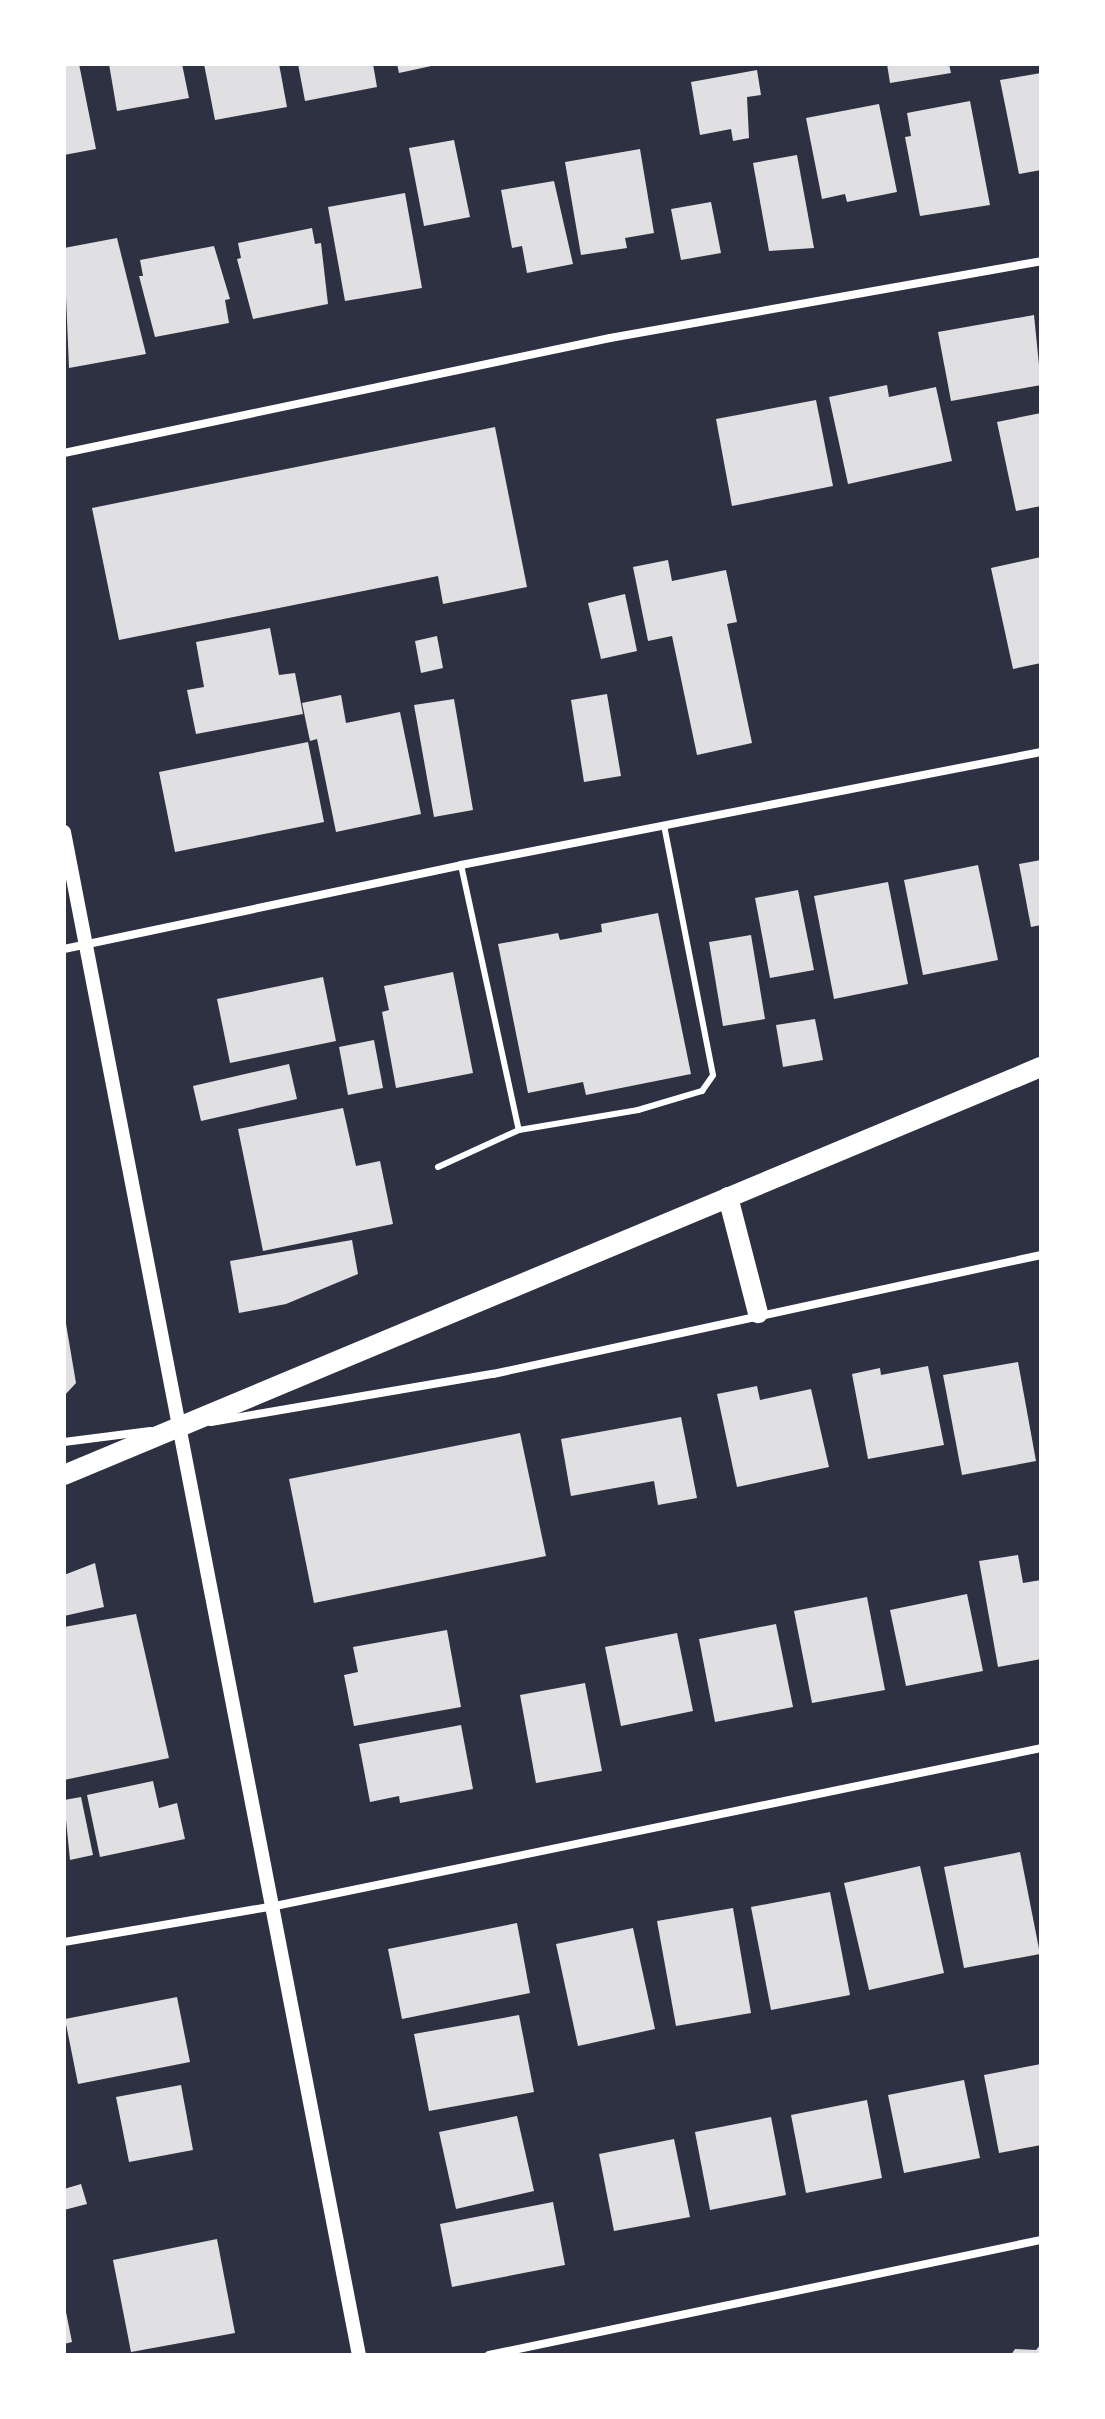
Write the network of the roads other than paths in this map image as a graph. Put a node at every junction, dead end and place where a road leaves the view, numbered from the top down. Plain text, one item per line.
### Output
1 (1041, 261) edge
2 (64, 453) edge
3 (1041, 752) edge
4 (664, 826) junction
5 (64, 832) edge
6 (461, 865) junction
7 (87, 945) junction
8 (64, 949) edge
9 (1041, 1067) edge
10 (519, 1130) junction
11 (438, 1167) dead end
12 (728, 1197) junction
13 (1041, 1255) edge
14 (758, 1313) junction
15 (182, 1426) junction
16 (64, 1442) edge
17 (64, 1475) edge
18 (1041, 1748) edge
19 (275, 1906) junction
20 (64, 1942) edge
21 (1041, 2240) edge
22 (359, 2355) edge
23 (489, 2355) edge

1 - 2 street
3 - 4 street
4 - 6 street
4 - 10 lane
5 - 7 street
6 - 7 street
6 - 10 lane
7 - 8 street
7 - 15 street
9 - 12 main road
10 - 11 lane
12 - 14 main road
12 - 15 main road
13 - 14 street
14 - 15 street
15 - 16 street
15 - 17 main road
15 - 19 street
18 - 19 street
19 - 20 street
19 - 22 street
21 - 23 street

